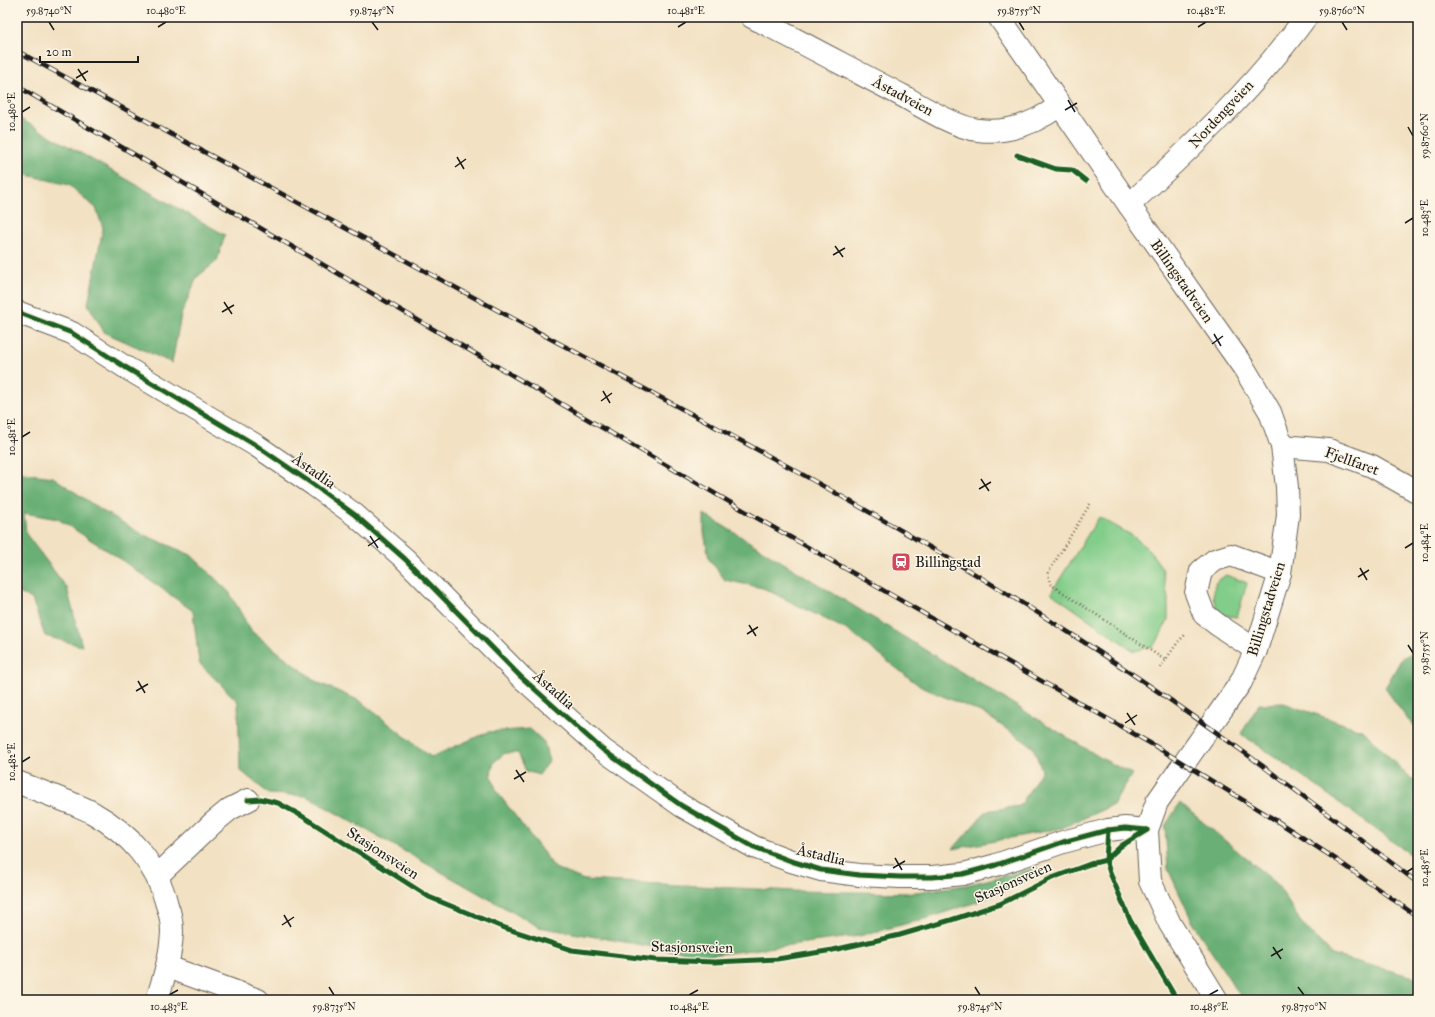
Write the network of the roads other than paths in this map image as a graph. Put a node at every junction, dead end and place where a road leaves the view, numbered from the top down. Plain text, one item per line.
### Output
1 (752, 17) edge
2 (999, 17) edge
3 (1306, 17) edge
4 (1060, 105) junction
5 (1129, 205) junction
6 (17, 312) edge
7 (1282, 446) junction
8 (1418, 492) edge
9 (1280, 573) junction
10 (1256, 650) junction
11 (17, 782) edge
12 (248, 800) dead end
13 (1147, 830) junction
14 (157, 876) junction
15 (168, 967) junction
16 (157, 1000) edge
17 (258, 1000) edge
18 (1216, 1000) edge

1 - 4 street, Åstadveien
2 - 4 street, Billingstadveien
3 - 5 street, Nordengveien
4 - 5 street, Billingstadveien
5 - 7 street, Billingstadveien
6 - 13 street, Åstadlia
7 - 8 street, Fjellfaret
7 - 9 street, Billingstadveien
9 - 10 street, Billingstadveien
9 - 10 street
10 - 13 street, Billingstadveien
11 - 14 street
12 - 14 street
13 - 18 street, Billingstadveien
14 - 15 street
15 - 16 street
15 - 17 street

